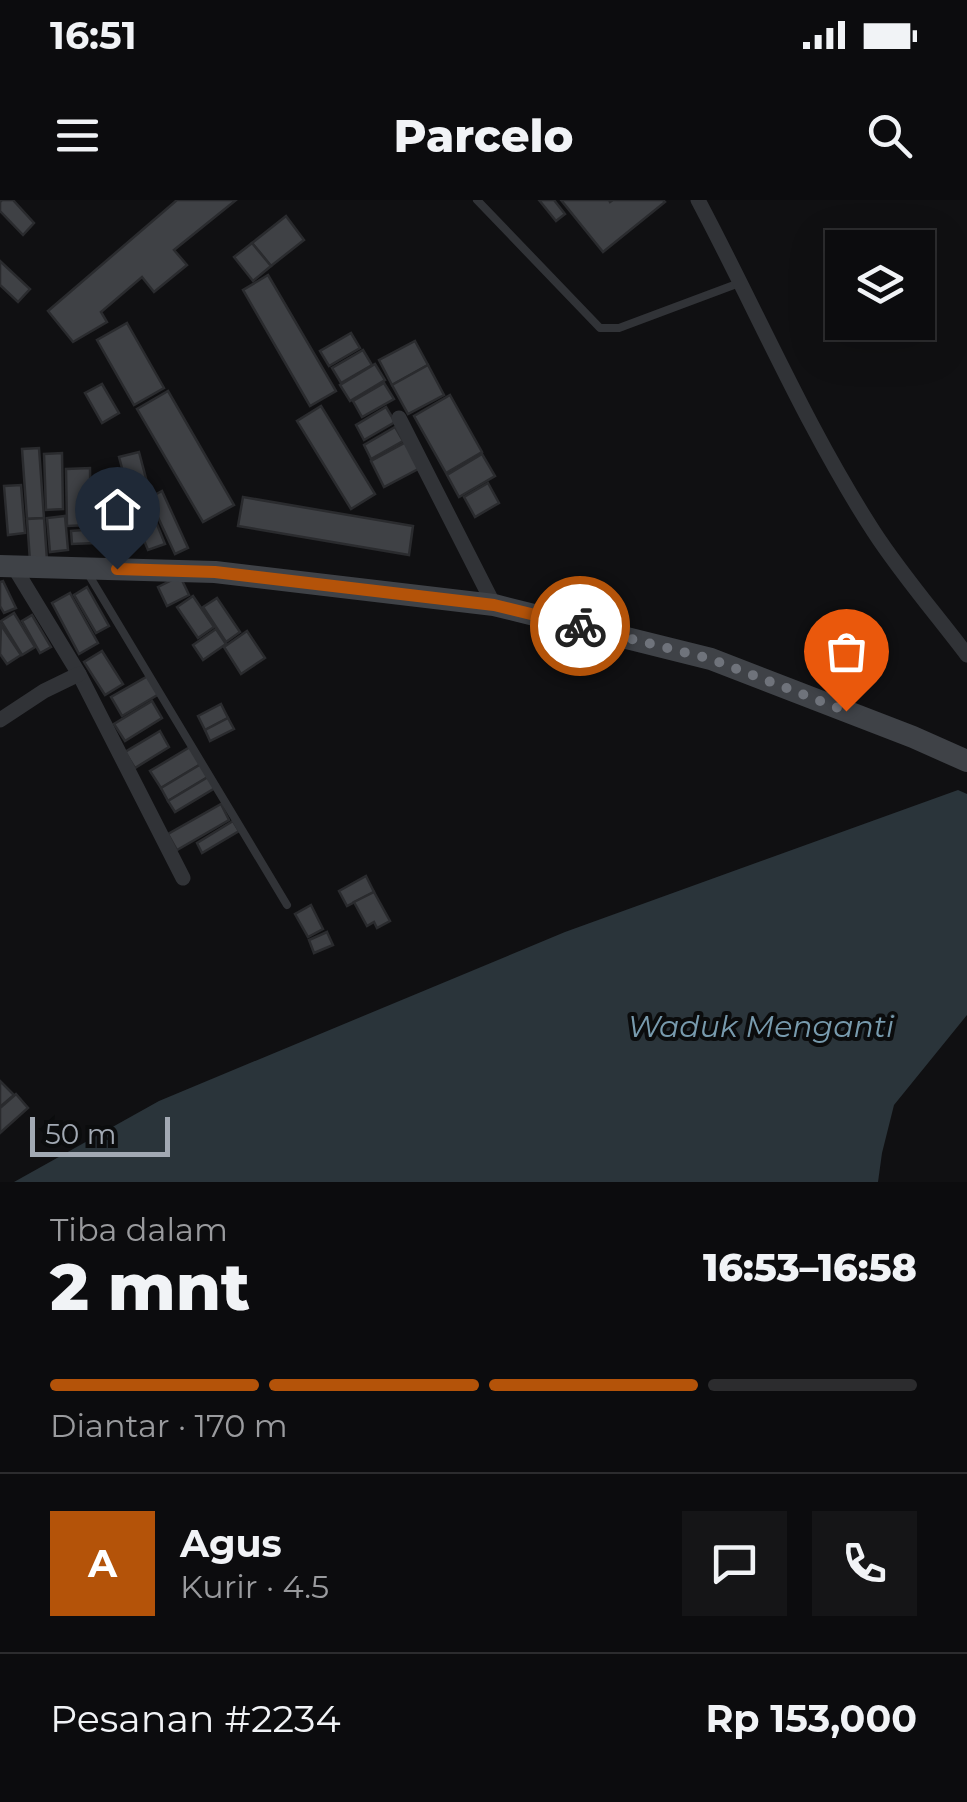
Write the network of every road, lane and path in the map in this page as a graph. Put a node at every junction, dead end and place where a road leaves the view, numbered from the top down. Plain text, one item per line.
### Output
1 (477, 200) edge
2 (698, 200) edge
3 (742, 282) junction
4 (399, 418) dead end
5 (7, 566) edge
6 (85, 568) junction
7 (494, 605) junction
8 (967, 655) edge
9 (79, 674) junction
10 (0, 720) edge
11 (967, 761) edge
12 (183, 878) dead end
13 (287, 905) dead end

1 - 3 lane
2 - 3 street
3 - 8 street
4 - 7 street
5 - 6 main road
5 - 9 street
6 - 7 main road
6 - 13 lane
7 - 11 main road
9 - 10 street
9 - 12 street

